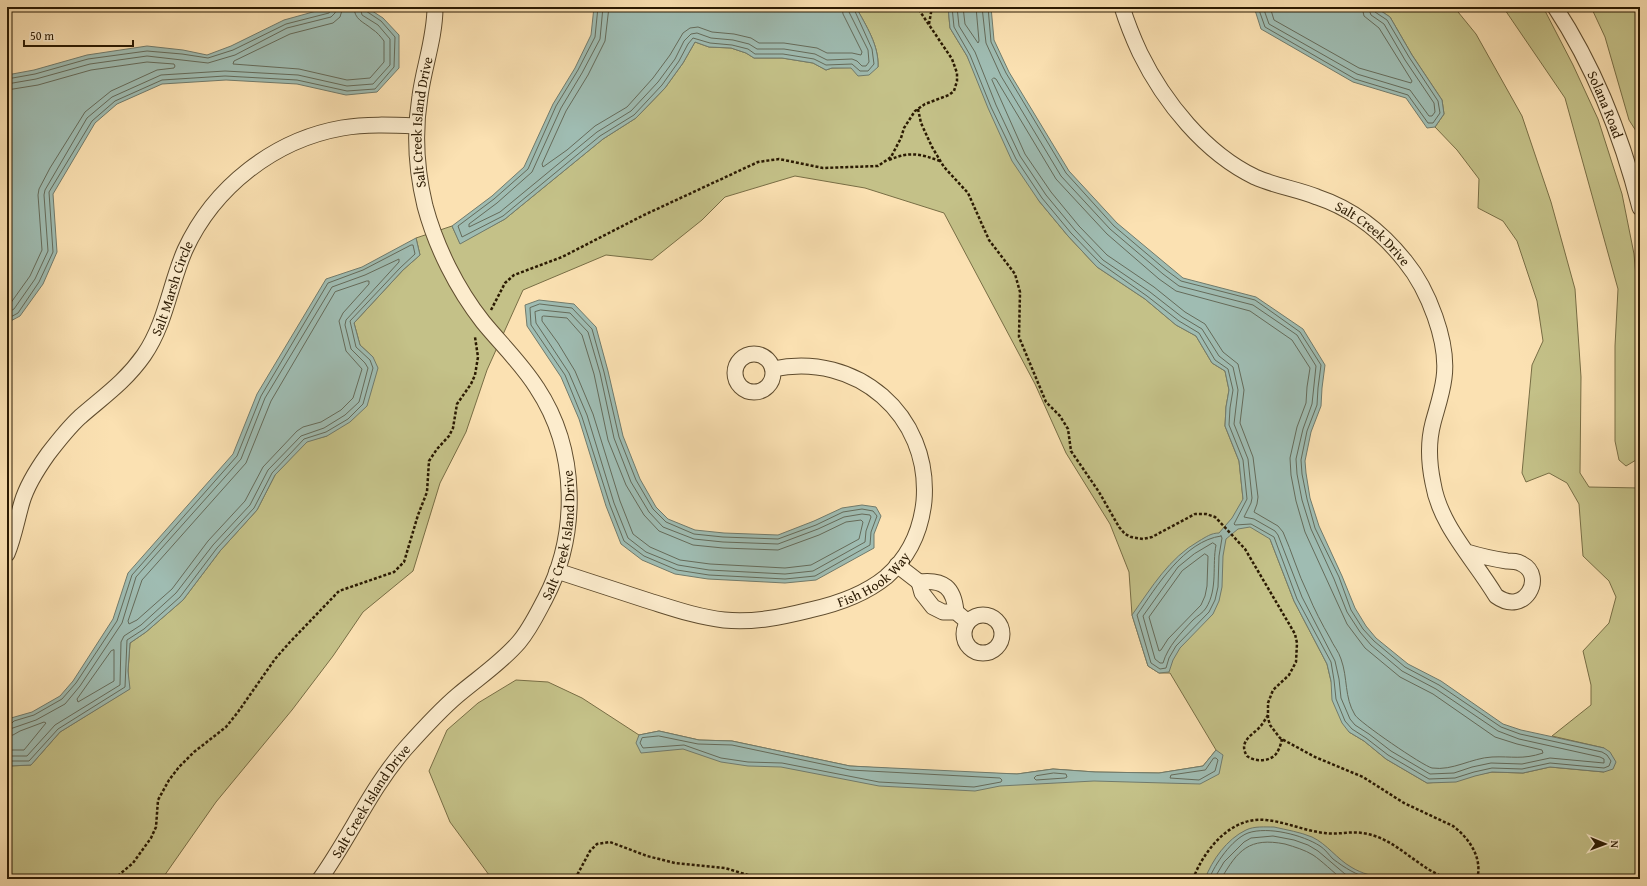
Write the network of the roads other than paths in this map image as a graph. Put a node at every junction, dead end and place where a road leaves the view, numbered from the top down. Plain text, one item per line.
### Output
1 (435, 7) edge
2 (1122, 7) edge
3 (1555, 7) edge
4 (416, 126) junction
5 (1640, 207) edge
6 (773, 369) dead end
7 (1467, 552) dead end
8 (7, 554) edge
9 (897, 566) junction
10 (557, 571) junction
11 (919, 582) junction
12 (956, 612) junction
13 (968, 622) dead end
14 (320, 879) edge

1 - 4 street, Salt Creek Island Drive
2 - 7 street, Salt Creek Drive
3 - 5 street, Solana Road
4 - 8 street, Salt Marsh Circle
4 - 10 street, Salt Creek Island Drive
6 - 9 street, Fish Hook Way
9 - 10 street, Fish Hook Way
9 - 11 street
10 - 14 street, Salt Creek Island Drive
11 - 12 street
11 - 12 street
12 - 13 street

